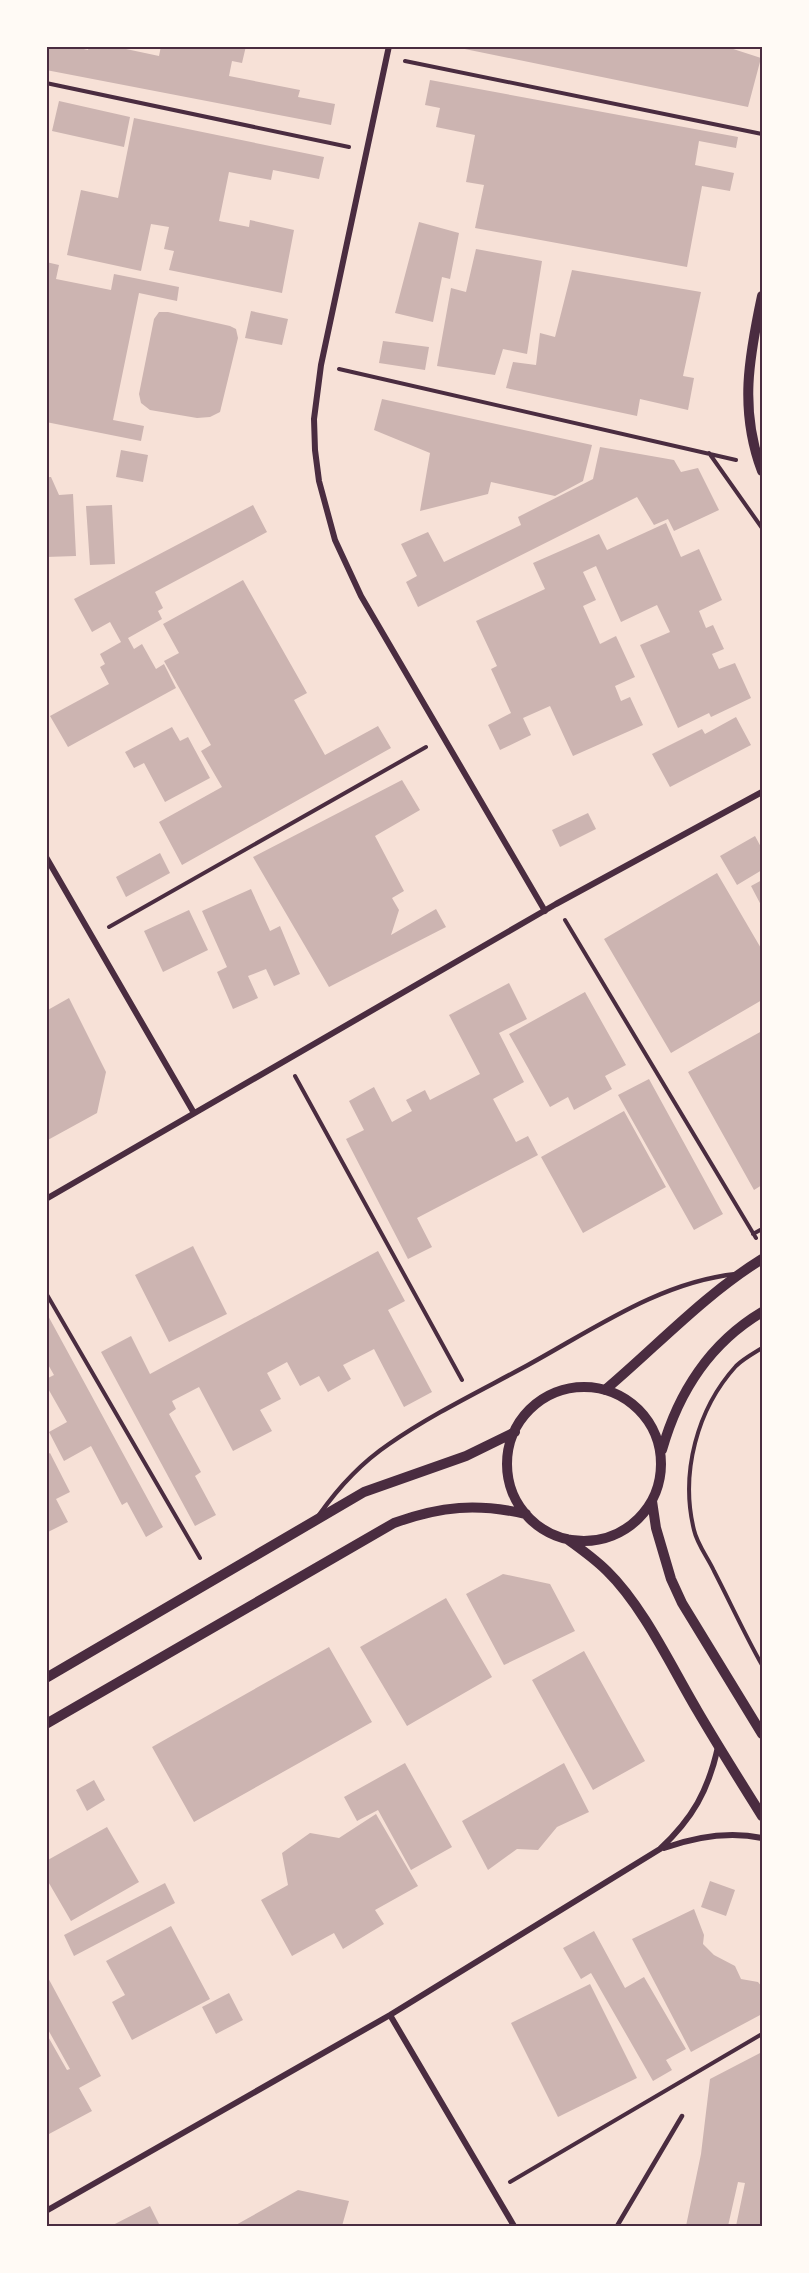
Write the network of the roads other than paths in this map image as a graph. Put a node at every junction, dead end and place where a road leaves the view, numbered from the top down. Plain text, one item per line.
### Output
1 (389, 46) edge
2 (762, 296) edge
3 (761, 468) edge
4 (762, 792) edge
5 (46, 857) edge
6 (545, 911) junction
7 (194, 1113) junction
8 (46, 1199) edge
9 (762, 1259) edge
10 (738, 1274) junction
11 (762, 1312) edge
12 (605, 1390) junction
13 (514, 1431) junction
14 (661, 1454) junction
15 (652, 1501) junction
16 (526, 1514) junction
17 (316, 1519) junction
18 (567, 1539) junction
19 (46, 1678) edge
20 (46, 1724) edge
21 (762, 1734) edge
22 (718, 1747) junction
23 (762, 1816) edge
24 (762, 1838) edge
25 (660, 1849) junction
26 (390, 2015) junction
27 (682, 2116) dead end
28 (46, 2211) edge
29 (514, 2226) edge
30 (616, 2226) edge

1 - 6 street
2 - 3 street
4 - 6 street
5 - 7 street
6 - 7 street
7 - 8 street
9 - 10 street
10 - 12 street
10 - 17 lane
11 - 14 street
12 - 13 street
12 - 14 street
13 - 16 street
13 - 17 street
14 - 15 street
15 - 18 street
15 - 21 street
16 - 18 street
16 - 20 street
17 - 19 street
18 - 22 street
22 - 23 street
22 - 25 street
24 - 25 street
25 - 26 street
26 - 28 street
26 - 29 street
27 - 30 lane

